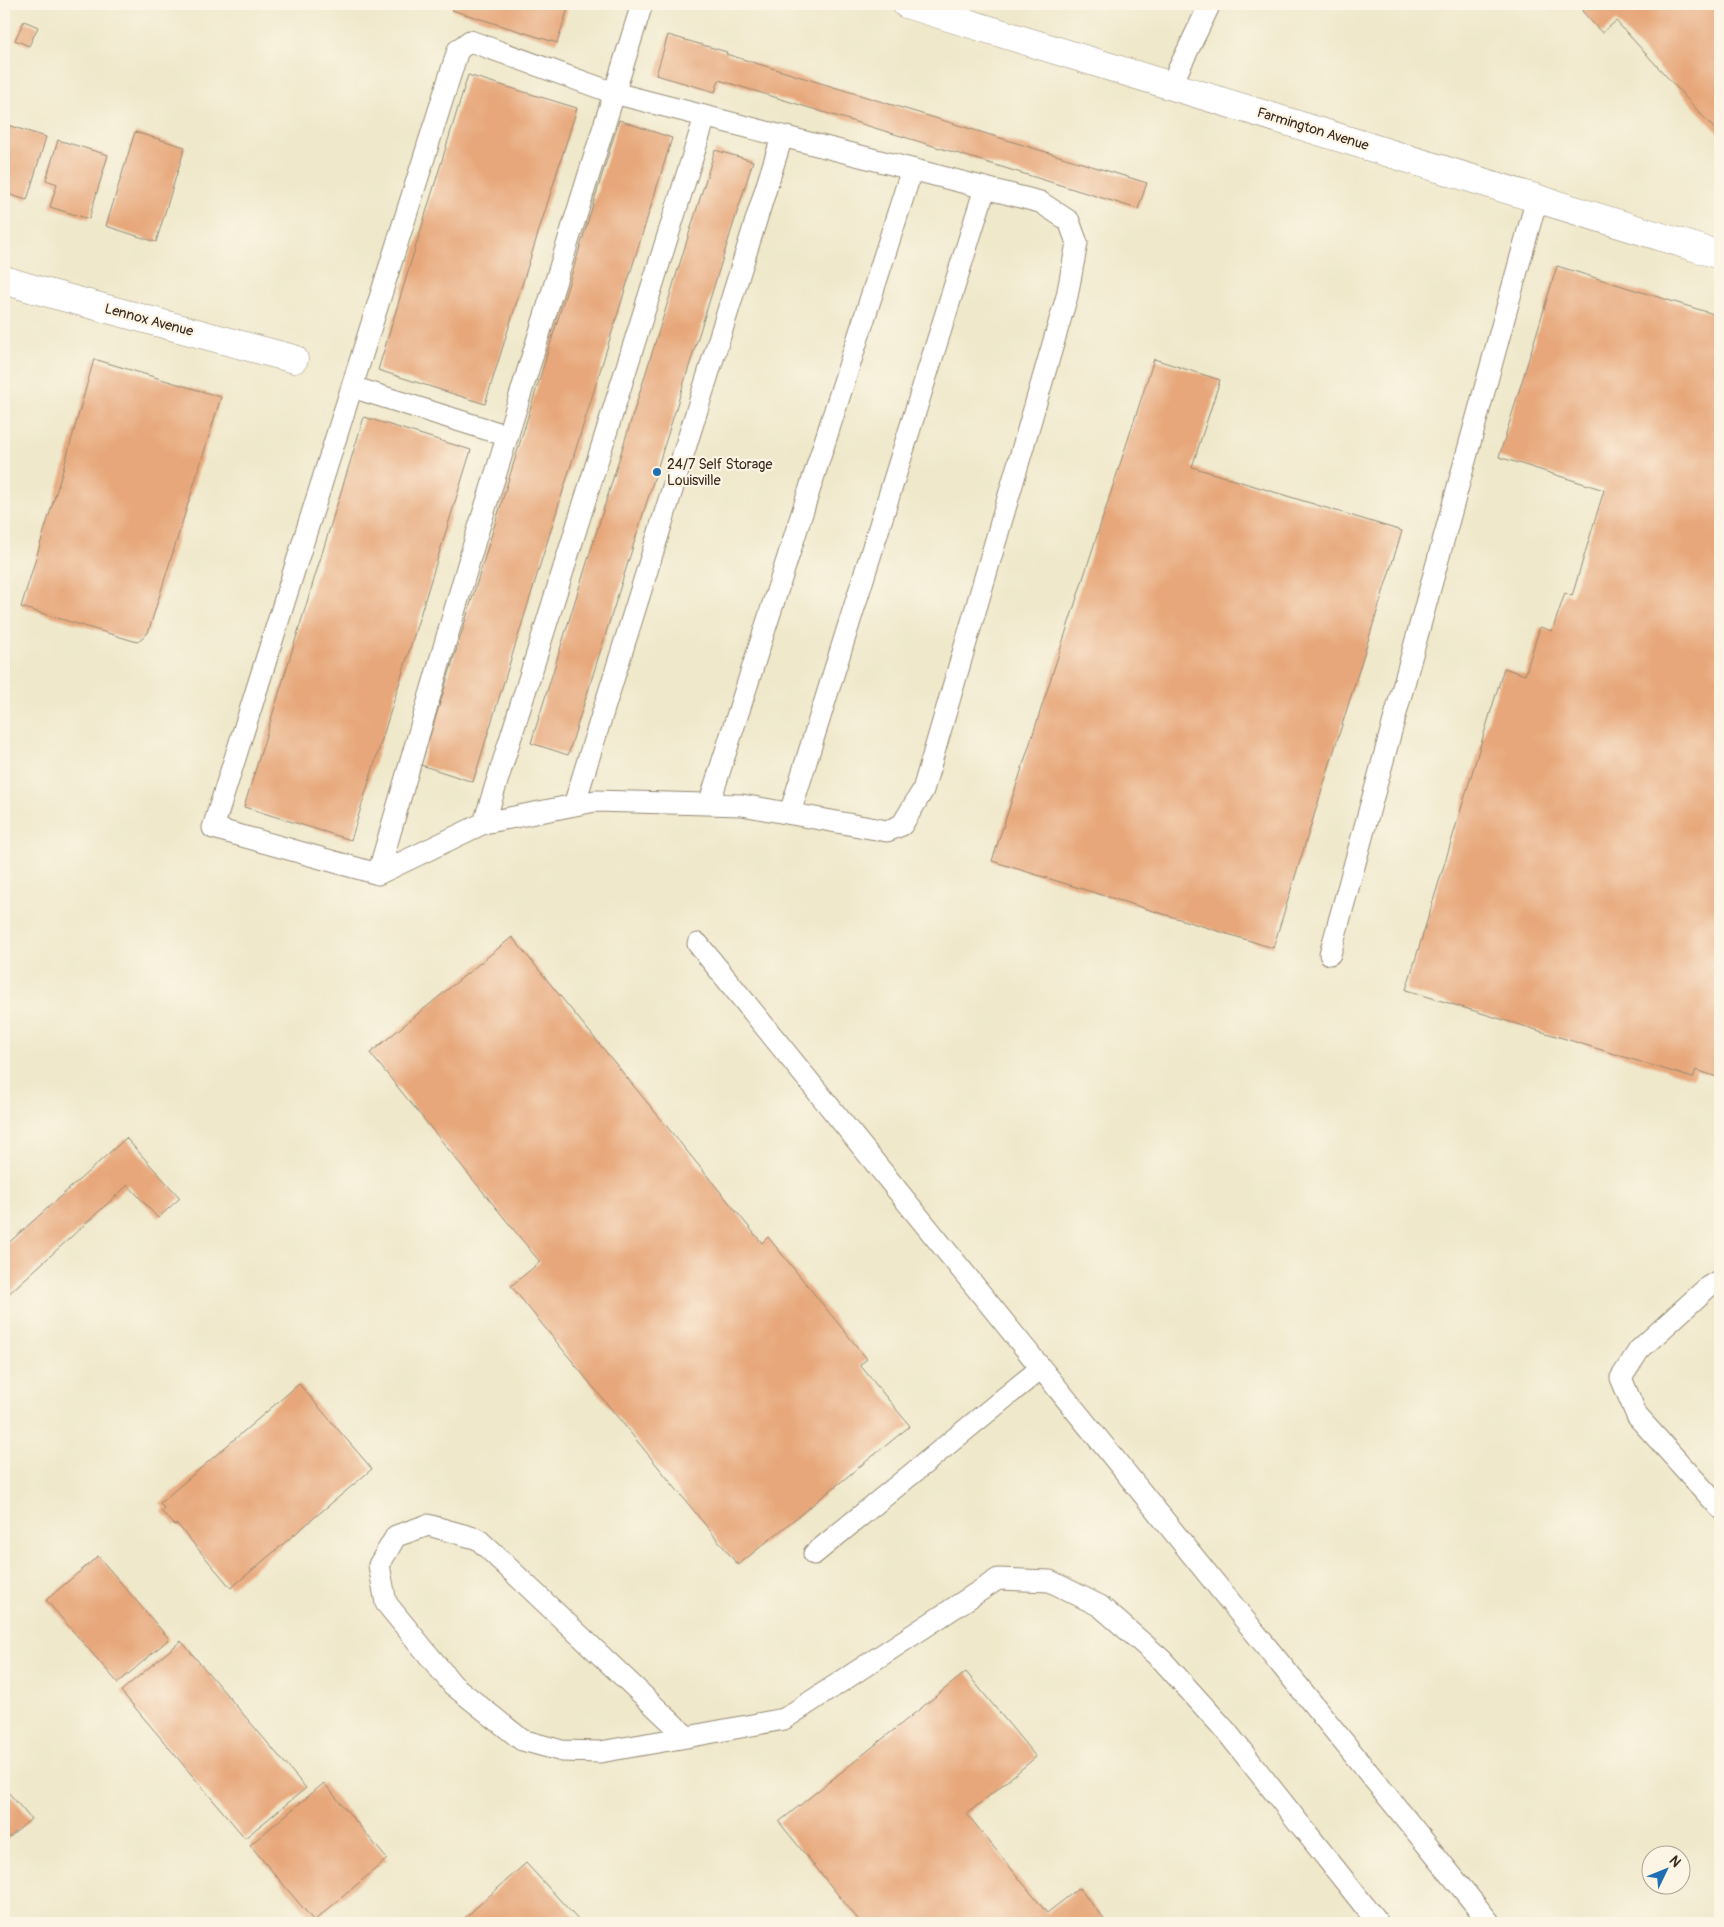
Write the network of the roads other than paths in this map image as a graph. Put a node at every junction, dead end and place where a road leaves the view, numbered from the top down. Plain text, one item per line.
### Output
1 (642, 4) edge
2 (906, 4) edge
3 (1210, 4) edge
4 (1171, 85) junction
5 (614, 93) junction
6 (706, 117) junction
7 (782, 137) junction
8 (912, 169) junction
9 (985, 188) junction
10 (1538, 198) junction
11 (1720, 255) edge
12 (4, 280) edge
13 (294, 359) dead end
14 (352, 387) junction
15 (508, 436) junction
16 (709, 804) junction
17 (574, 805) junction
18 (790, 813) junction
19 (484, 823) junction
20 (378, 874) junction
21 (698, 944) dead end
22 (1330, 954) dead end
23 (1720, 1280) edge
24 (1041, 1368) junction
25 (1720, 1508) edge
26 (814, 1554) dead end
27 (687, 1737) junction
28 (1378, 1923) edge
29 (1490, 1923) edge

1 - 5 lane
2 - 4 street, Farmington Avenue
3 - 4 lane
4 - 10 street, Farmington Avenue
5 - 6 lane
5 - 14 lane
5 - 15 lane
6 - 7 lane
6 - 19 lane
7 - 8 lane
7 - 17 lane
8 - 9 lane
8 - 16 lane
9 - 18 lane
9 - 18 lane
10 - 11 street, Farmington Avenue
10 - 22 lane
12 - 13 street, Lennox Avenue
14 - 15 lane
14 - 20 lane
15 - 20 lane
16 - 17 lane
16 - 18 lane
17 - 19 lane
19 - 20 lane
21 - 24 lane
23 - 25 lane
24 - 26 lane
24 - 29 lane
27 - 27 lane
27 - 28 lane

